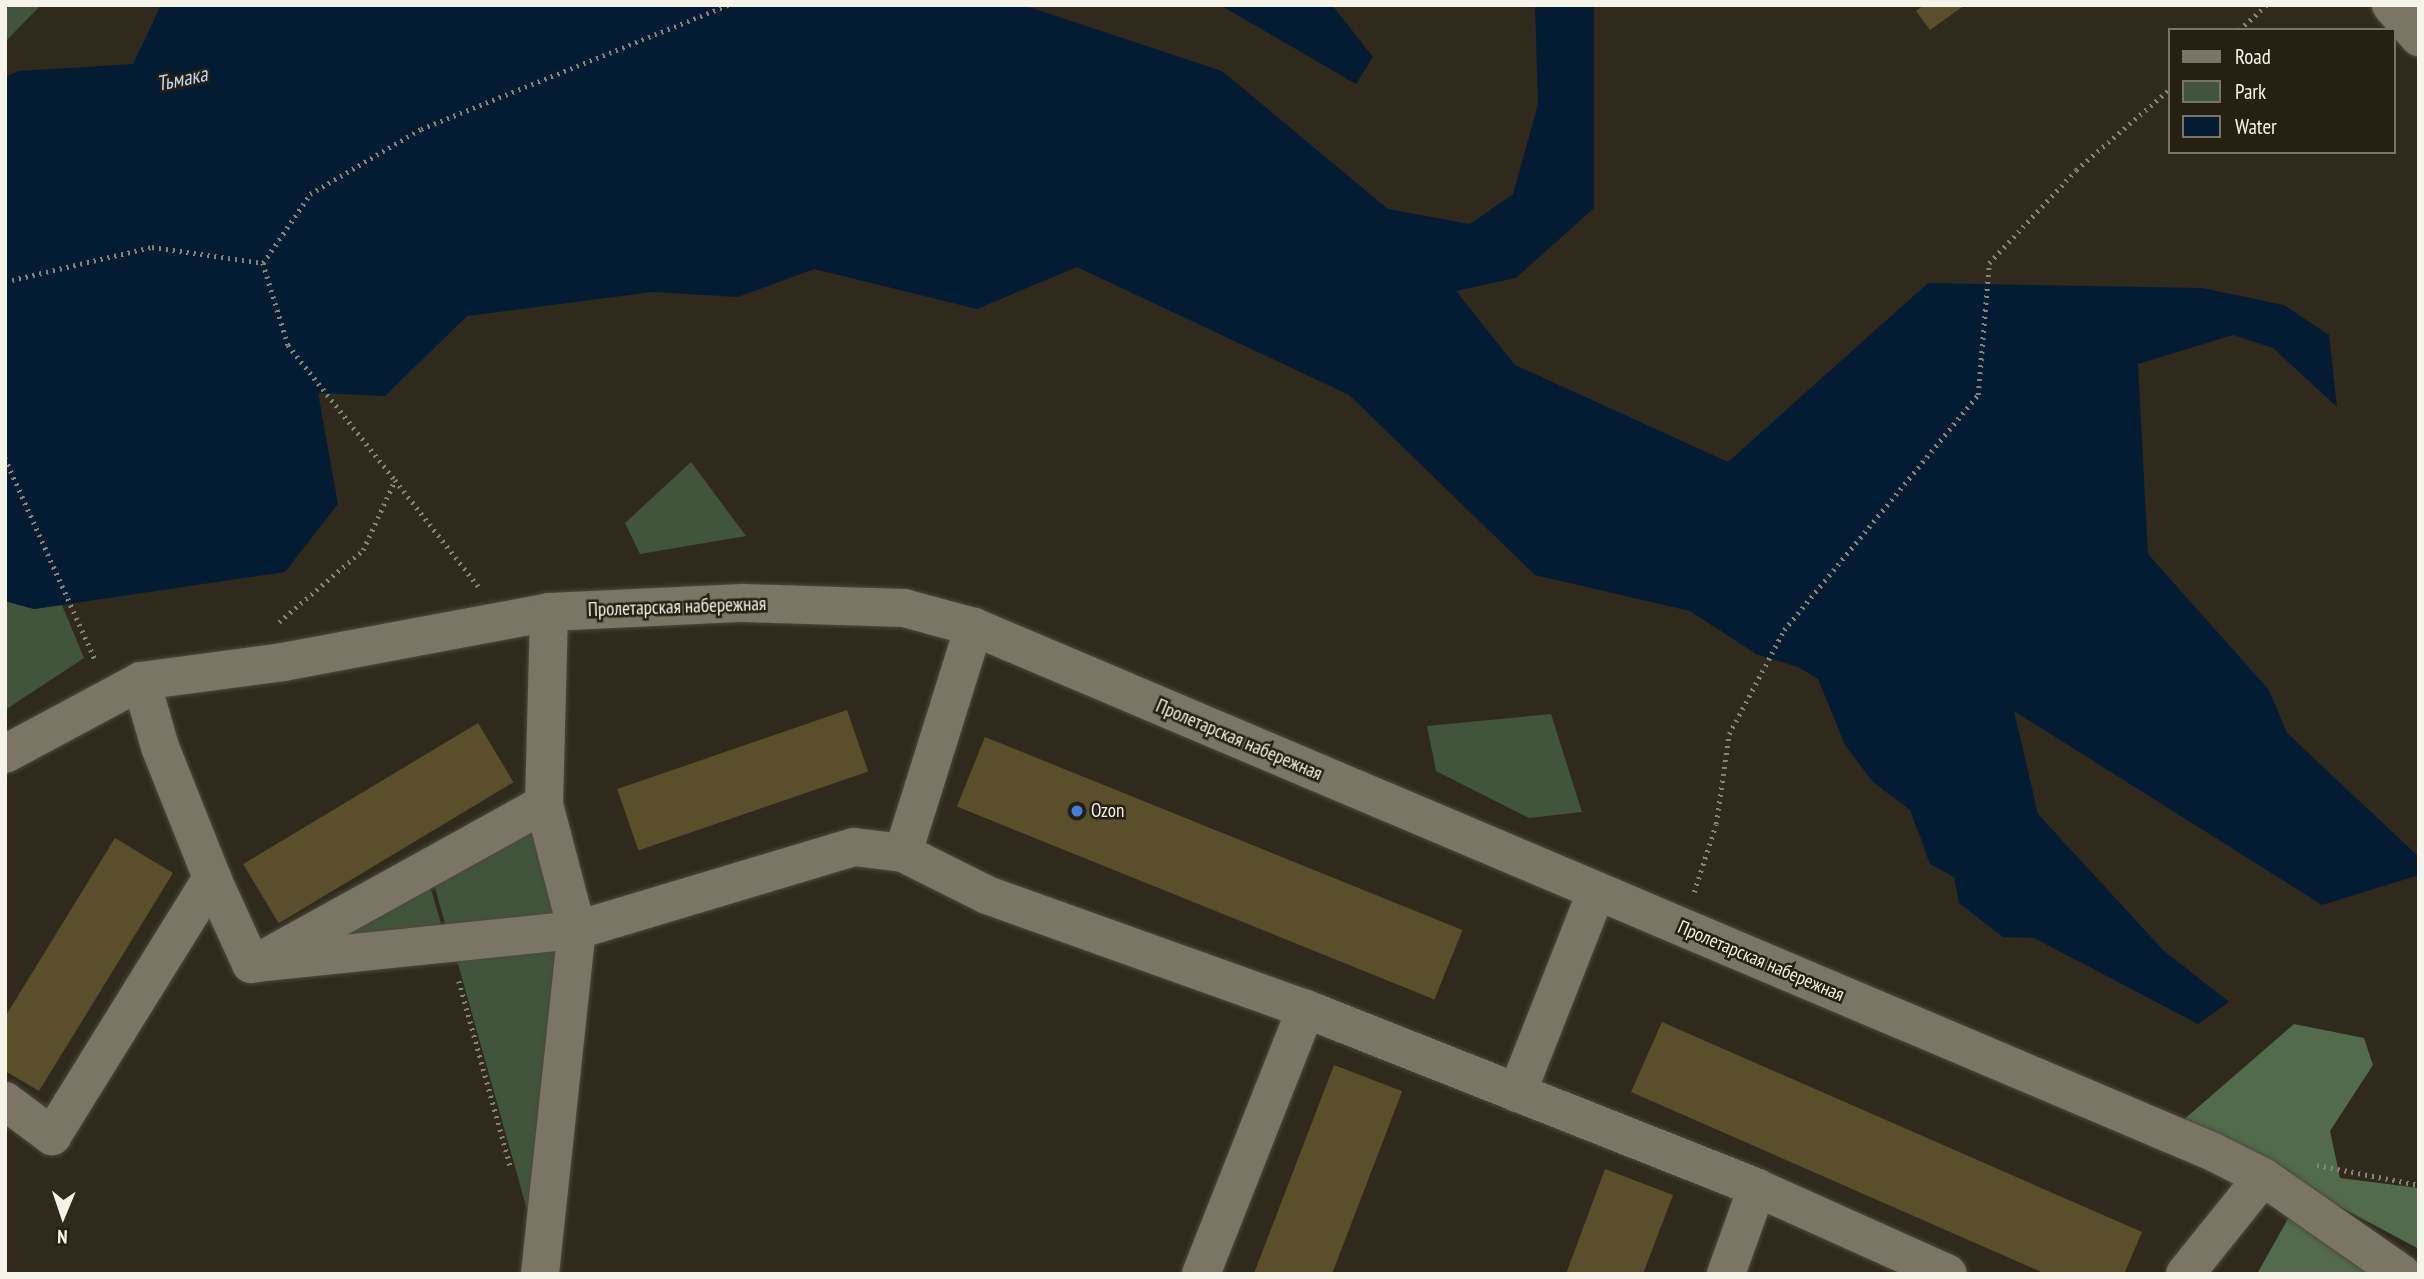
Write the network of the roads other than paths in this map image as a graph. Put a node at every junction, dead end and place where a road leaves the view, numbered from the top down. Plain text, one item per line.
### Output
1 (2391, 5) edge
2 (2419, 37) edge
3 (549, 612) junction
4 (974, 627) junction
5 (141, 681) junction
6 (5, 754) edge
7 (544, 804) junction
8 (903, 853) junction
9 (212, 878) junction
10 (1596, 892) junction
11 (578, 930) junction
12 (257, 963) junction
13 (1306, 1009) junction
14 (1517, 1093) junction
15 (5, 1101) edge
16 (2263, 1177) junction
17 (1757, 1188) junction
18 (540, 1274) edge
19 (1201, 1274) edge
20 (1726, 1274) edge
21 (1948, 1274) edge
22 (2185, 1274) edge
23 (2402, 1274) edge

1 - 2 street
3 - 4 street, Пролетарская набережная
3 - 5 street, Пролетарская набережная
3 - 7 street
4 - 8 street
4 - 10 street, Пролетарская набережная
5 - 6 street, Пролетарская набережная
5 - 9 street
7 - 11 street
7 - 12 street
8 - 11 street
8 - 13 street
9 - 12 street
9 - 15 street
10 - 14 street
10 - 16 street, Пролетарская набережная
11 - 12 street
11 - 18 street
13 - 14 street
13 - 19 street
14 - 17 street
16 - 22 street
16 - 23 street, Пролетарская набережная
17 - 20 street
17 - 21 street

